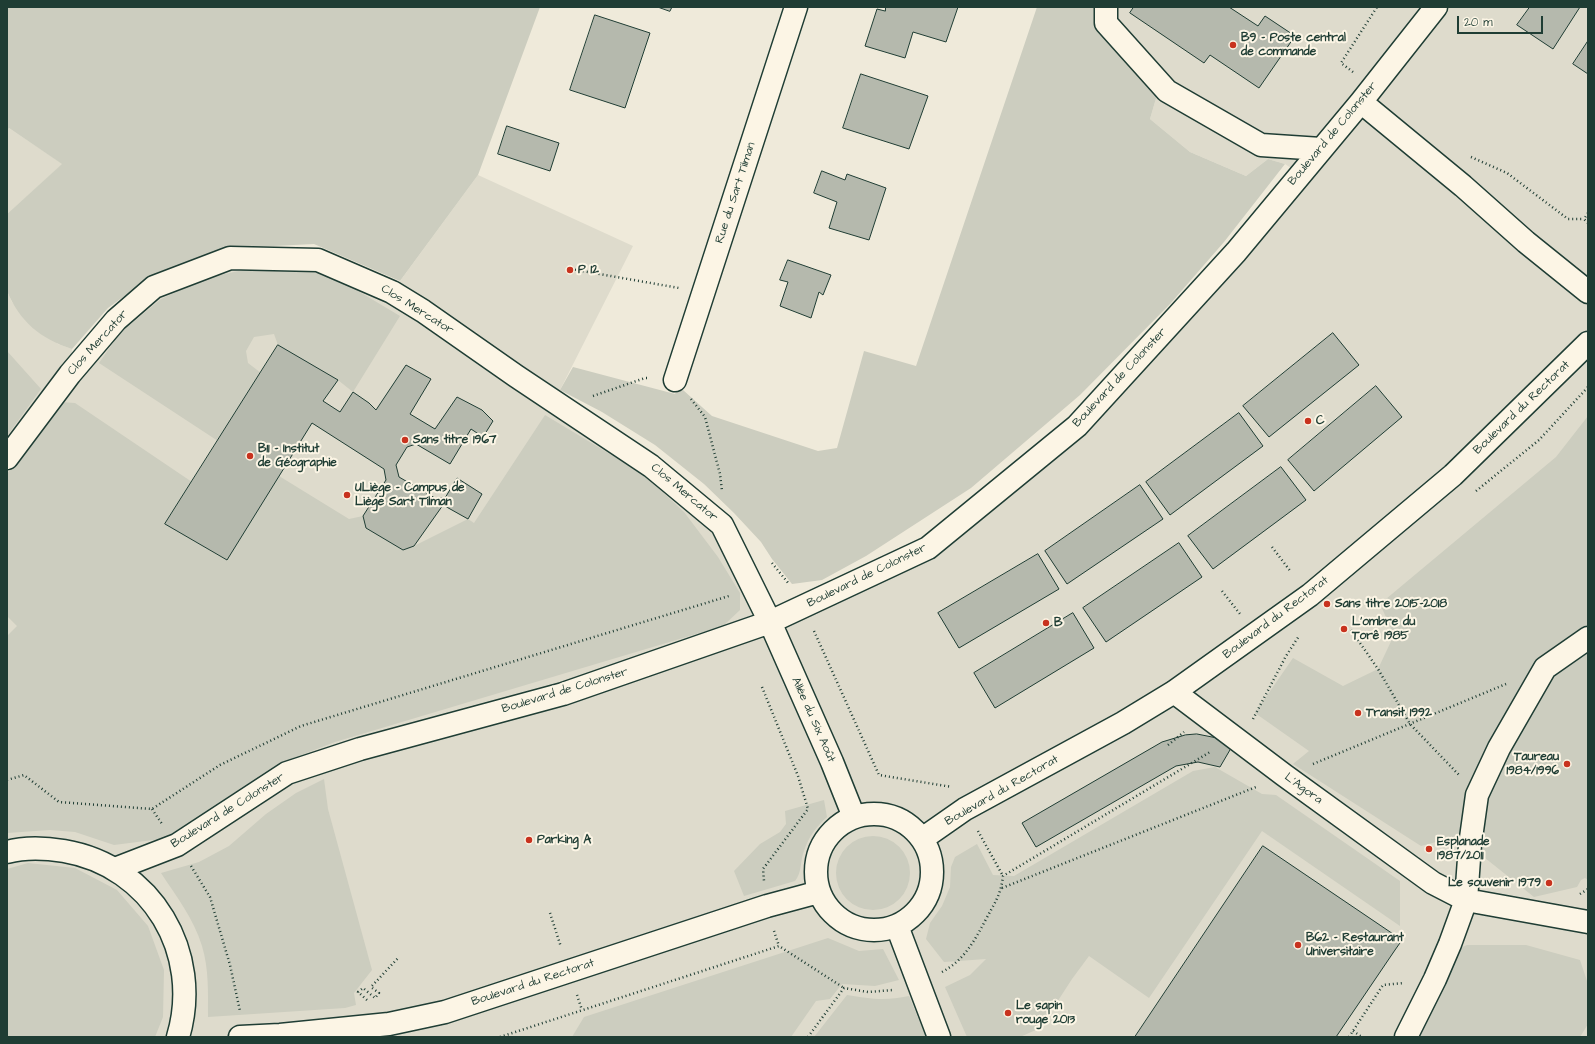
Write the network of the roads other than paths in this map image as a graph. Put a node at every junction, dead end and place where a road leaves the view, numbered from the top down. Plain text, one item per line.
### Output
1 (796, 7) edge
2 (1106, 7) edge
3 (1436, 7) edge
4 (1367, 94) junction
5 (1321, 148) junction
6 (1588, 292) edge
7 (1588, 343) edge
8 (675, 380) road end
9 (7, 458) edge
10 (770, 622) junction
11 (1588, 638) edge
12 (1174, 692) junction
13 (854, 818) junction
14 (922, 838) junction
15 (8, 851) edge
16 (115, 869) junction
17 (819, 892) junction
18 (1466, 900) junction
19 (1588, 922) edge
20 (897, 926) junction
21 (246, 1036) edge
22 (280, 1036) edge
23 (178, 1037) edge
24 (240, 1037) edge
25 (939, 1037) edge
26 (1406, 1037) edge

1 - 8 street, Rue du Sart Tilman
2 - 5 street
3 - 4 street, Boulevard de Colonster
4 - 5 street, Boulevard de Colonster
4 - 6 street
5 - 10 street, Boulevard de Colonster
7 - 12 street, Boulevard du Rectorat
9 - 10 street, Clos Mercator
10 - 13 street, Allée du Six Août
10 - 16 street, Boulevard de Colonster
11 - 18 street
12 - 14 street, Boulevard du Rectorat
12 - 18 street, L'Agora
13 - 14 street
13 - 17 street
14 - 20 street
15 - 16 street
16 - 23 street
17 - 20 street
17 - 22 street, Boulevard du Rectorat
18 - 19 street, L'Agora
18 - 26 street
20 - 25 street
21 - 22 street, Boulevard du Rectorat
21 - 24 street, Boulevard du Rectorat

